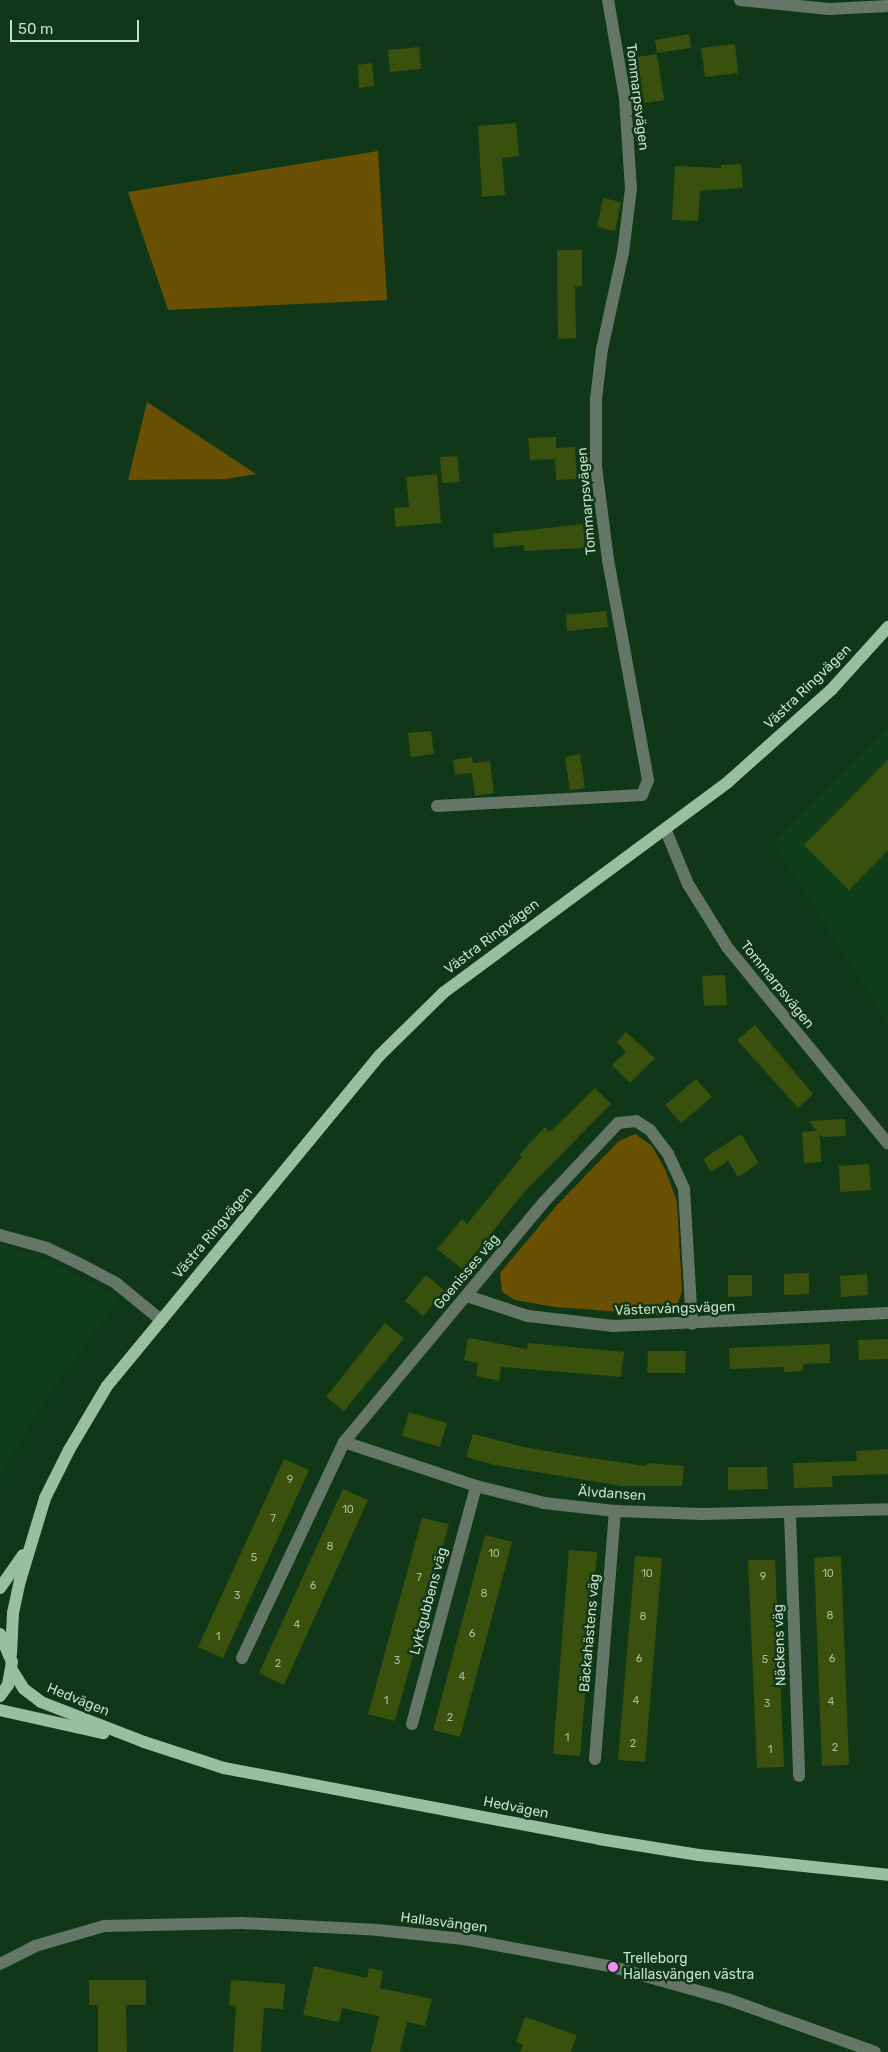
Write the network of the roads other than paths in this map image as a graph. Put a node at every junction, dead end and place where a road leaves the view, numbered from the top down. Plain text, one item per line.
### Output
1 (608, 0) edge
2 (740, 0) edge
3 (888, 6) edge
4 (888, 627) edge
5 (437, 806) dead end
6 (666, 831) junction
7 (888, 1144) edge
8 (0, 1236) edge
9 (467, 1296) junction
10 (888, 1313) edge
11 (161, 1320) junction
12 (692, 1324) junction
13 (344, 1442) junction
14 (476, 1486) junction
15 (888, 1509) edge
16 (615, 1511) junction
17 (790, 1514) junction
18 (28, 1549) junction
19 (0, 1588) edge
20 (0, 1634) edge
21 (11, 1654) junction
22 (242, 1658) dead end
23 (12, 1670) junction
24 (0, 1696) edge
25 (0, 1710) edge
26 (412, 1724) dead end
27 (144, 1742) junction
28 (595, 1759) dead end
29 (798, 1776) dead end
30 (888, 1874) edge
31 (0, 1964) edge
32 (875, 2052) edge

1 - 5 street, Tommarpsvägen
2 - 3 street
4 - 6 main road, Västra Ringvägen
6 - 7 street, Tommarpsvägen
6 - 11 main road, Västra Ringvägen
8 - 11 street
9 - 12 street, Västervångsvägen
9 - 12 street, Goenisses väg
9 - 13 street, Goenisses väg
10 - 12 street, Västervångsvägen
11 - 18 main road, Västra Ringvägen
13 - 14 street, Älvdansen
13 - 22 street, Goenisses väg
14 - 16 street, Älvdansen
14 - 26 street, Lyktgubbens väg
15 - 17 street, Älvdansen
16 - 17 street, Älvdansen
16 - 28 street, Bäckahästens väg
17 - 29 street, Näckens väg
18 - 19 main road, Västra Ringvägen
18 - 21 main road, Västra Ringvägen
20 - 21 main road
21 - 23 main road
23 - 24 main road
23 - 27 main road, Hedvägen
25 - 27 main road, Hedvägen
27 - 30 main road, Hedvägen
31 - 32 street, Hallasvängen

